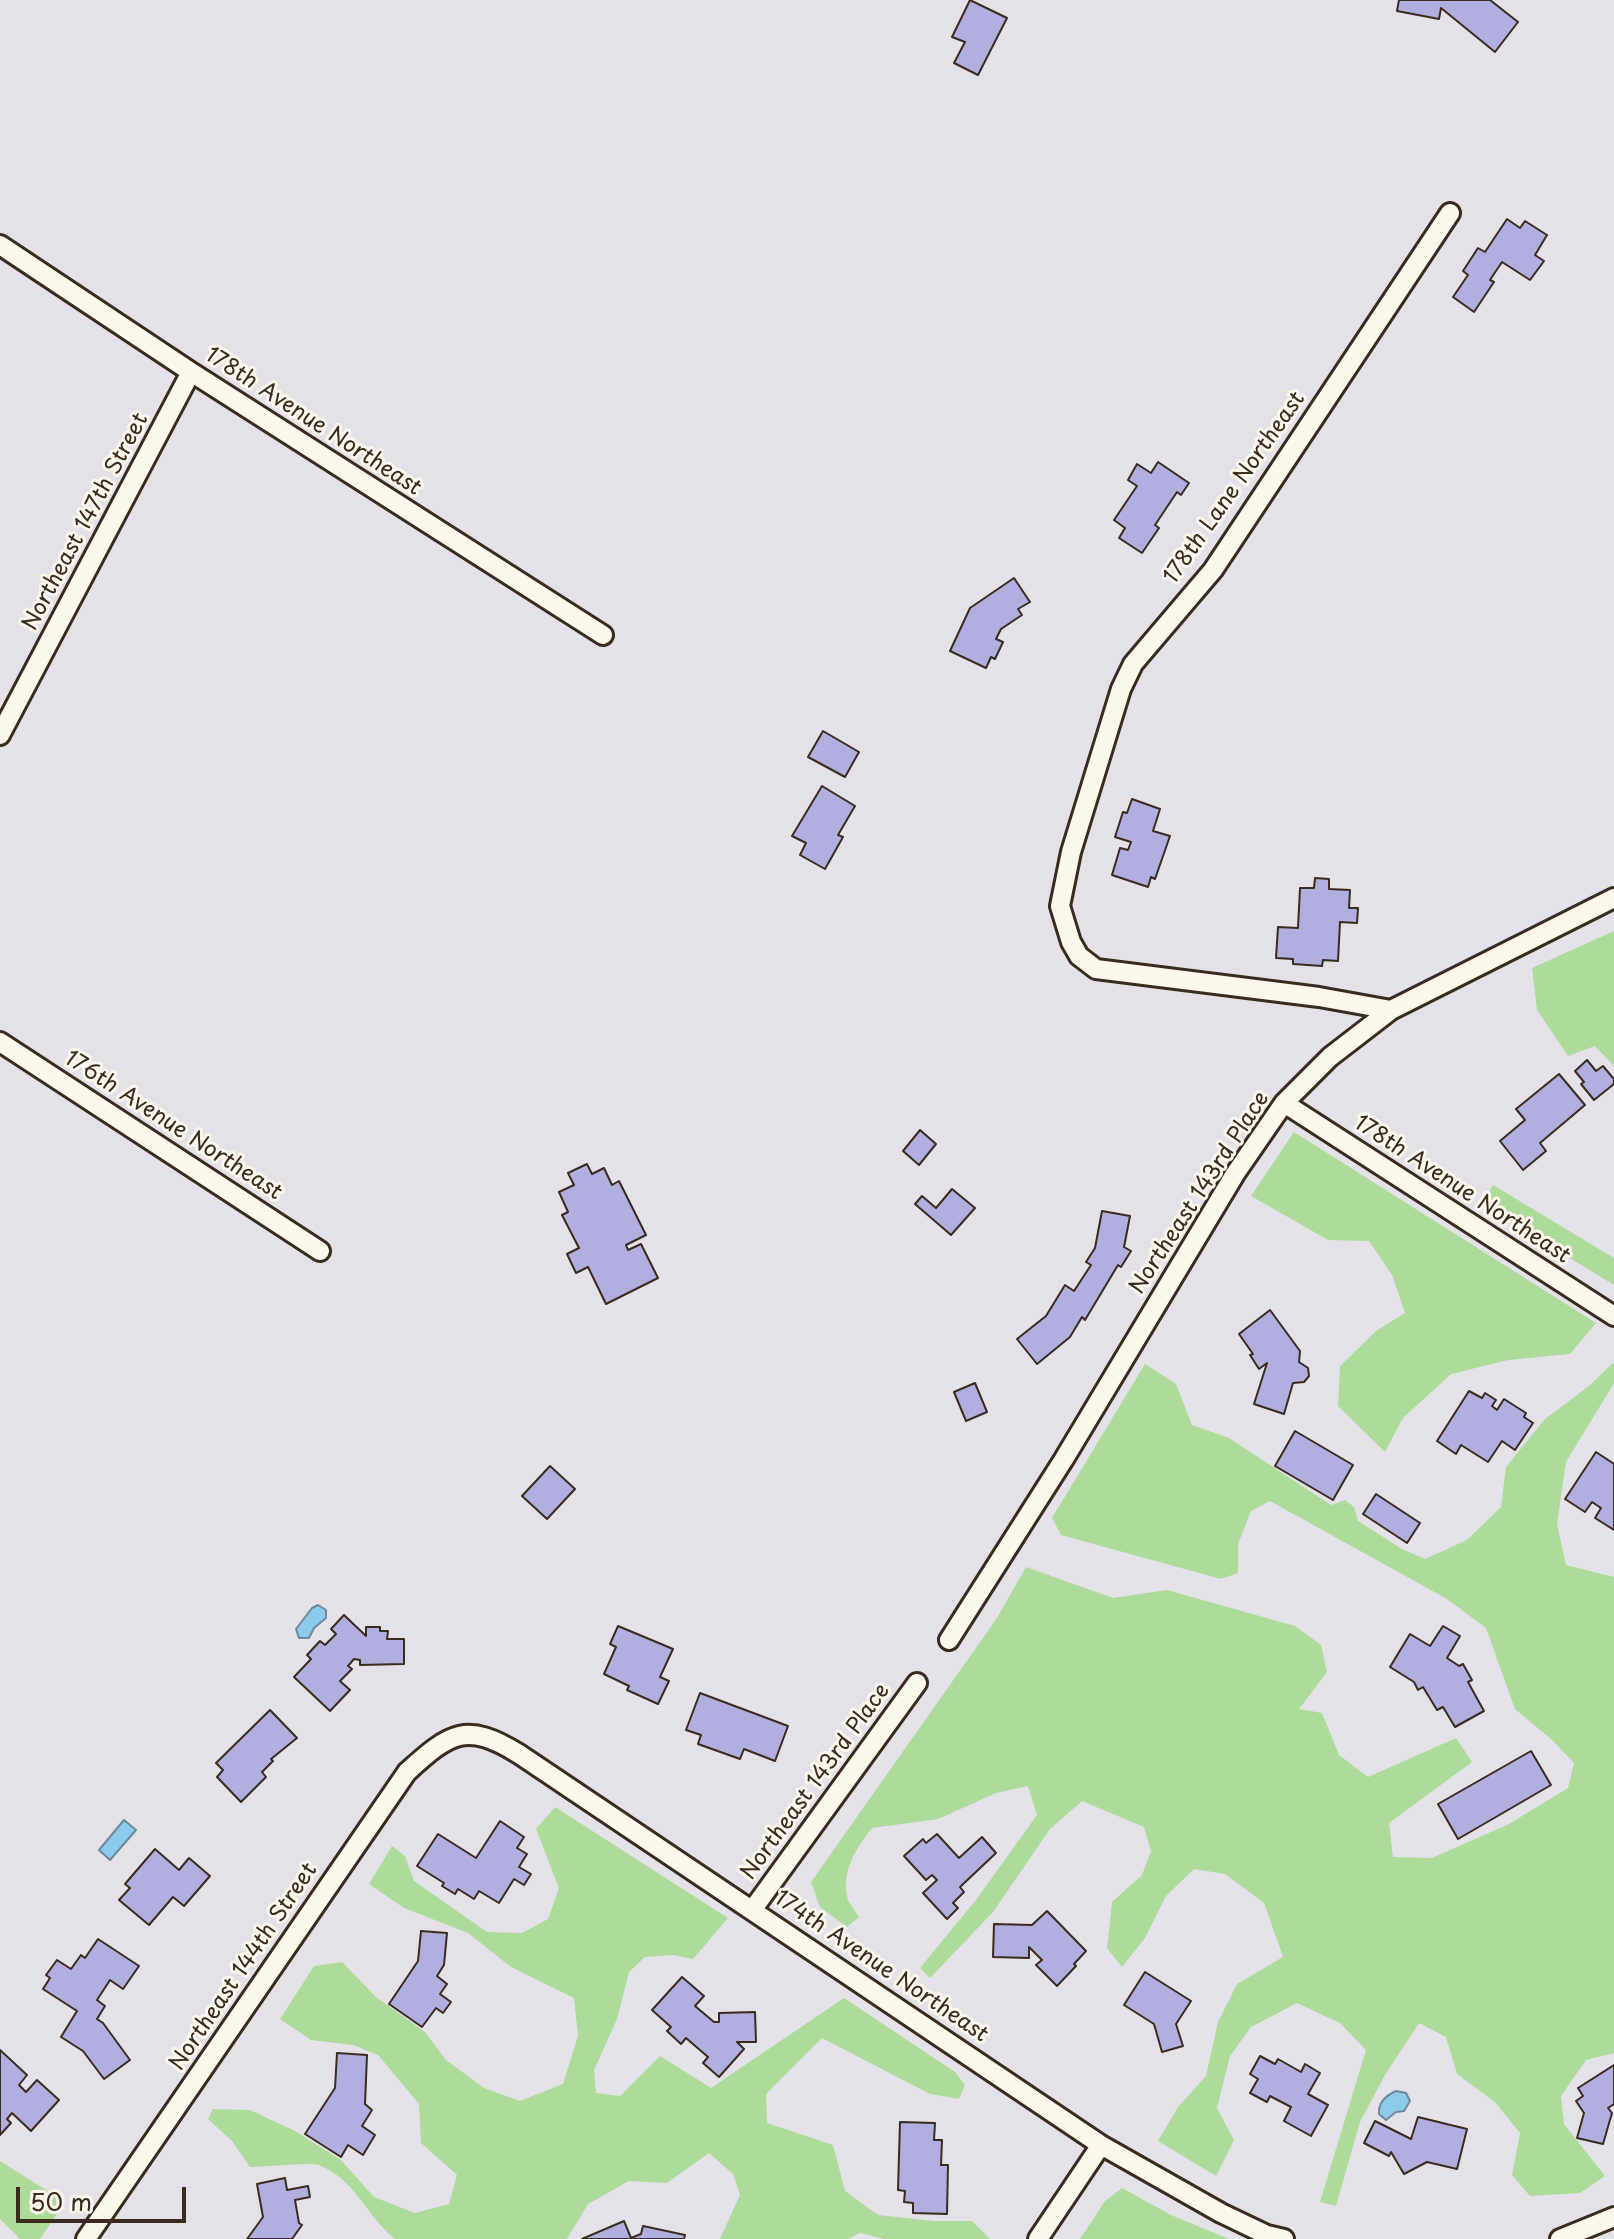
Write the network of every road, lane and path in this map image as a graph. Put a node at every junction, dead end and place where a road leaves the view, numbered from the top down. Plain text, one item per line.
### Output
1 (1450, 213) dead end
2 (0, 245) edge
3 (191, 372) junction
4 (603, 635) dead end
5 (0, 735) edge
6 (1614, 898) edge
7 (1391, 1010) junction
8 (0, 1042) edge
9 (1284, 1103) junction
10 (320, 1251) dead end
11 (1614, 1316) edge
12 (949, 1640) dead end
13 (917, 1683) dead end
14 (454, 1736) joint
15 (753, 1909) junction
16 (1101, 2145) junction
17 (1614, 2217) edge
18 (86, 2239) edge
19 (1038, 2239) edge
20 (1284, 2239) edge
21 (1560, 2239) edge

1 - 7 street, 178th Lane Northeast
2 - 3 street, 178th Avenue Northeast
3 - 4 street, 178th Avenue Northeast
3 - 5 street, Northeast 147th Street
6 - 7 street, Northeast 143rd Place
7 - 9 street, Northeast 143rd Place
8 - 10 street, 176th Avenue Northeast
9 - 11 street, 178th Avenue Northeast
9 - 12 street, Northeast 143rd Place
13 - 15 street, Northeast 143rd Place
14 - 15 street, 174th Avenue Northeast
14 - 18 street, Northeast 144th Street
15 - 16 street, 174th Avenue Northeast
16 - 19 street
16 - 20 street, 174th Avenue Northeast
17 - 21 street

